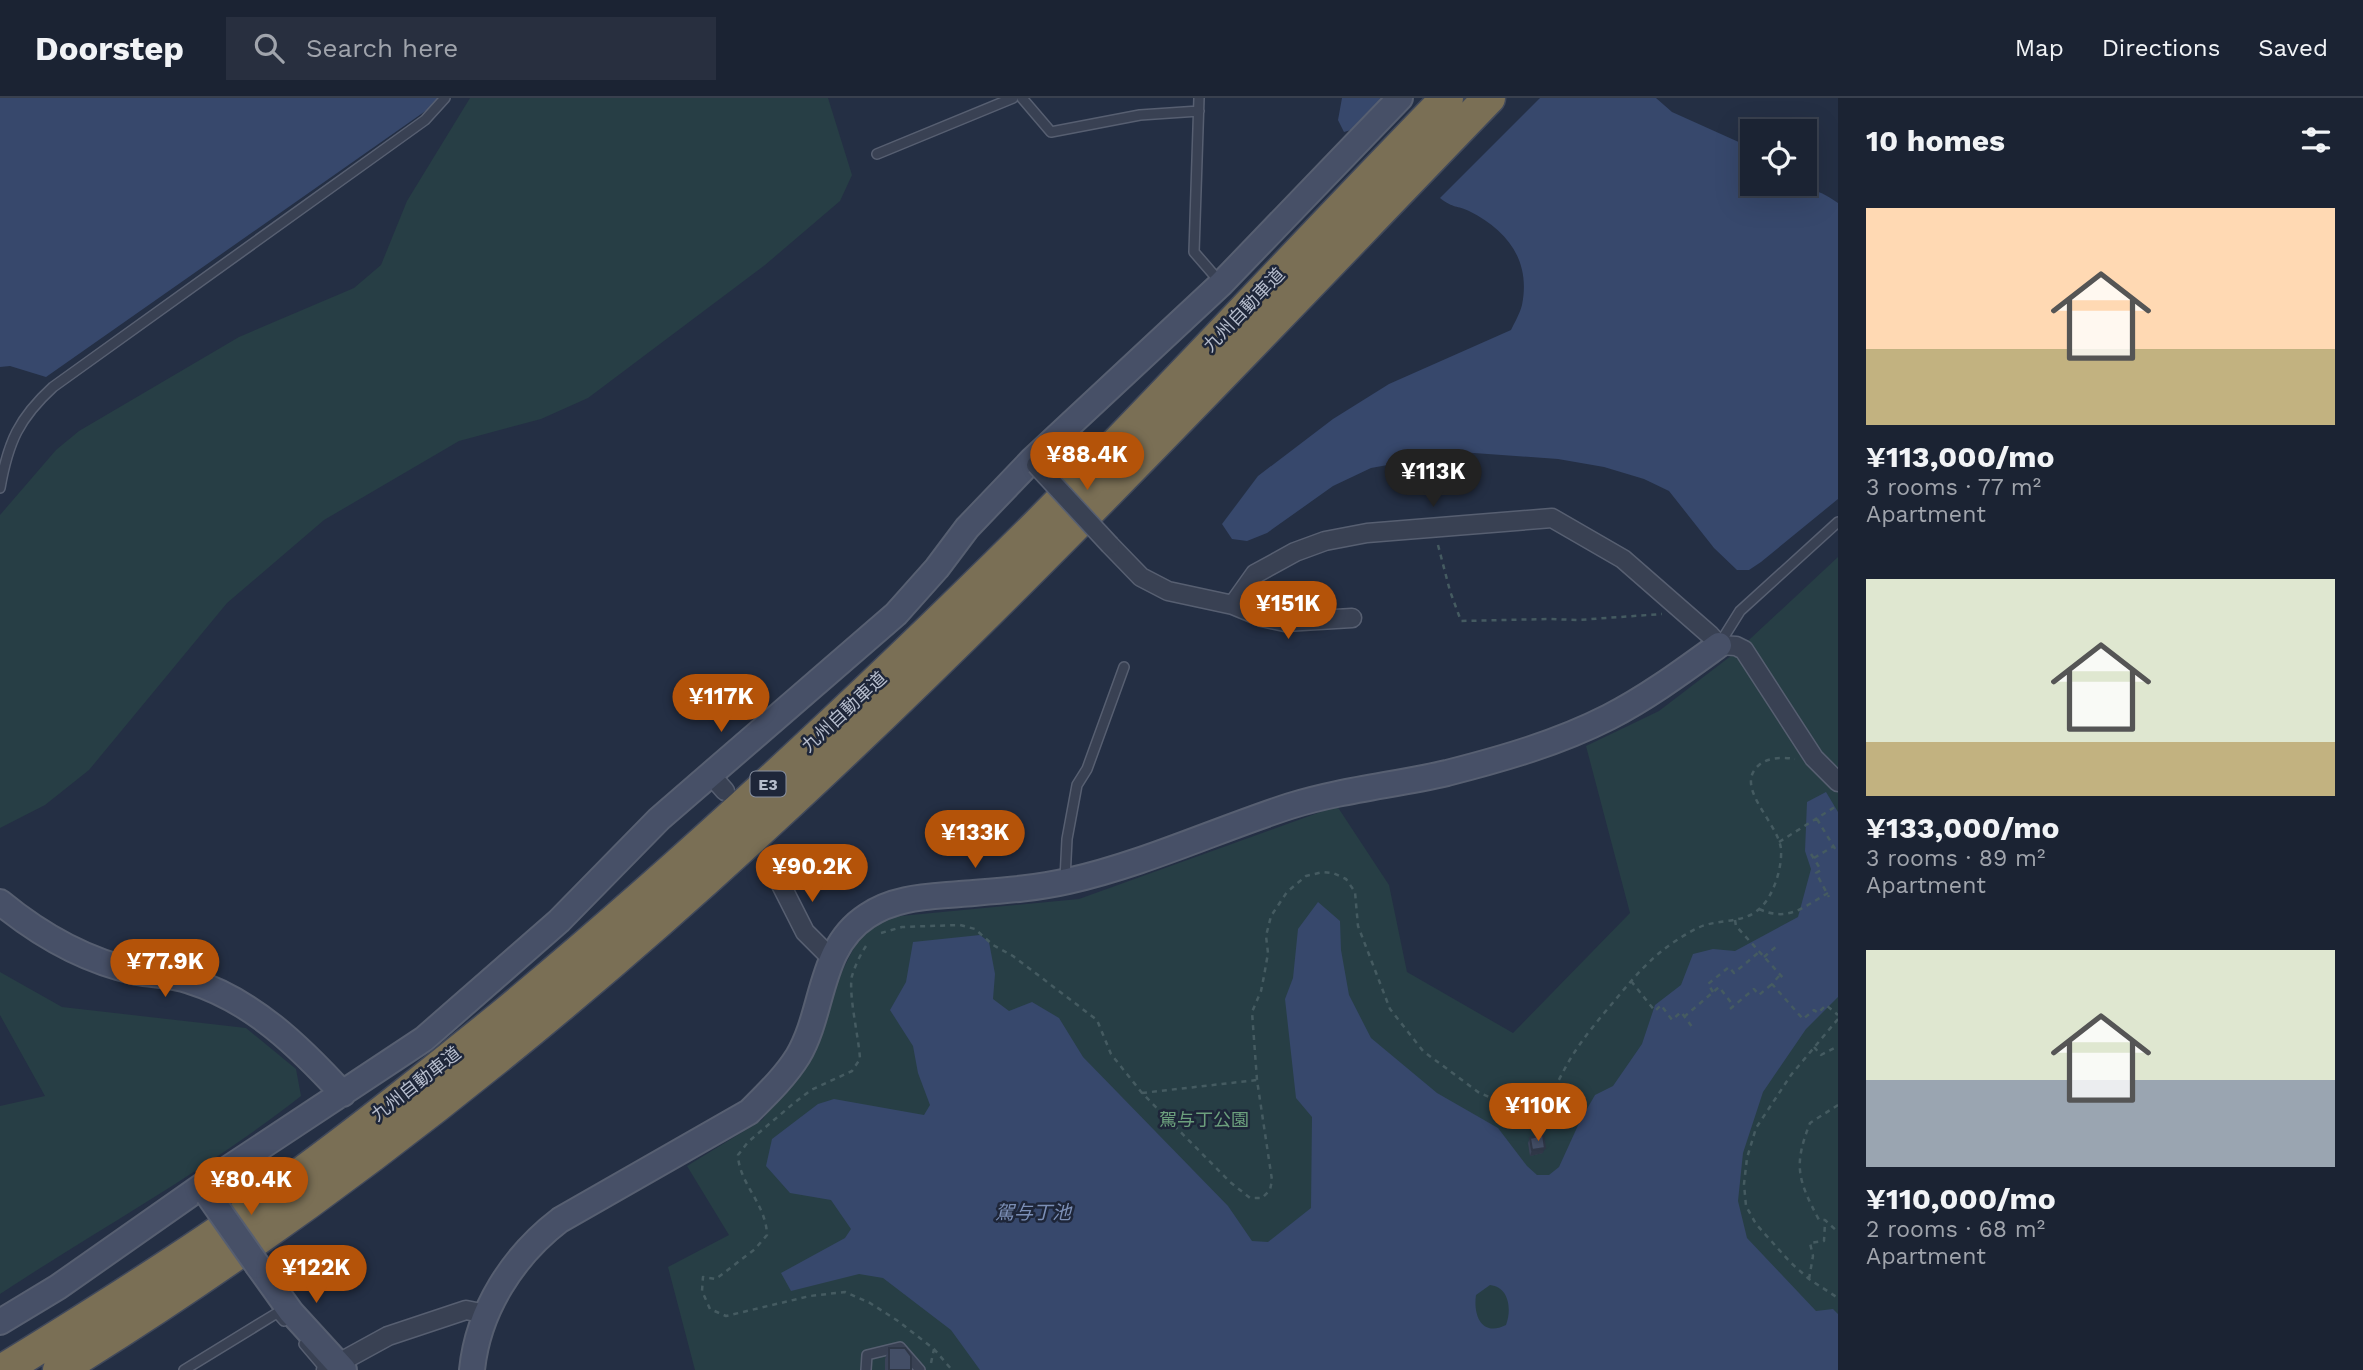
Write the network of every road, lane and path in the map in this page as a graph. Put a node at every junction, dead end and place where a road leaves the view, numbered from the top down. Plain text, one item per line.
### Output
1 (444, 98) edge
2 (1013, 98) edge
3 (1022, 98) edge
4 (1199, 98) edge
5 (1400, 98) edge
6 (1447, 98) edge
7 (1489, 98) edge
8 (1199, 111) junction
9 (877, 154) dead end
10 (1221, 284) junction
11 (1034, 462) junction
12 (0, 488) edge
13 (1838, 522) edge
14 (1434, 528) junction
15 (1233, 605) junction
16 (1681, 610) junction
17 (1352, 618) dead end
18 (1719, 646) junction
19 (1124, 667) dead end
20 (1801, 761) dead end
21 (1838, 782) edge
22 (1838, 806) edge
23 (1817, 818) junction
24 (1779, 842) junction
25 (1834, 846) junction
26 (1838, 852) edge
27 (1811, 854) dead end
28 (1814, 858) junction
29 (771, 865) dead end
30 (1065, 882) junction
31 (0, 902) edge
32 (1759, 909) junction
33 (1735, 920) junction
34 (878, 934) dead end
35 (869, 942) dead end
36 (1778, 945) dead end
37 (1758, 953) dead end
38 (1764, 957) junction
39 (831, 958) junction
40 (1779, 976) dead end
41 (1785, 980) dead end
42 (1631, 982) junction
43 (1772, 984) junction
44 (1713, 992) junction
45 (1733, 1006) junction
46 (1730, 1009) dead end
47 (1684, 1017) junction
48 (1838, 1017) edge
49 (1693, 1028) dead end
50 (1838, 1046) edge
51 (1814, 1047) junction
52 (1257, 1080) junction
53 (1142, 1093) junction
54 (343, 1094) junction
55 (1838, 1105) edge
56 (205, 1191) junction
57 (1825, 1220) junction
58 (1838, 1232) edge
59 (1809, 1279) junction
60 (1838, 1298) edge
61 (486, 1314) junction
62 (0, 1322) edge
63 (934, 1349) junction
64 (333, 1368) edge
65 (3, 1370) edge
66 (59, 1370) edge
67 (184, 1370) edge
68 (472, 1370) edge
69 (866, 1370) edge
70 (920, 1370) edge
71 (929, 1370) edge
72 (952, 1370) edge

1 - 12 lane
2 - 9 lane
3 - 8 lane
4 - 8 lane
5 - 10 street
6 - 65 highway, 九州自動車道 / E3
7 - 66 highway, 九州自動車道 / E3
8 - 10 lane
10 - 11 street
11 - 15 street, bridge
11 - 54 street
13 - 18 lane
14 - 15 street
14 - 16 street
14 - 16 path
15 - 17 street
16 - 18 street
18 - 21 street
18 - 30 street
19 - 30 lane
20 - 24 path
22 - 23 path
23 - 24 path
23 - 25 path
24 - 32 path
25 - 26 path
25 - 28 path
27 - 28 path
28 - 32 path
29 - 39 street
30 - 39 street
31 - 54 street
32 - 33 path
33 - 38 path
33 - 42 path
34 - 53 path
35 - 63 path
36 - 38 path
37 - 44 path
38 - 41 path
39 - 61 street
40 - 43 path
42 - 47 path
42 - 52 path
43 - 45 path
43 - 48 path
44 - 45 path
44 - 47 path
45 - 46 path
47 - 49 path
48 - 51 path
50 - 51 path
51 - 59 path
52 - 53 path
52 - 53 path
54 - 56 street
55 - 57 path
56 - 62 street
56 - 64 street, bridge
57 - 58 path
57 - 59 path
59 - 60 path
61 - 64 street
61 - 68 street
63 - 71 path
63 - 72 path
64 - 67 lane
69 - 70 lane

